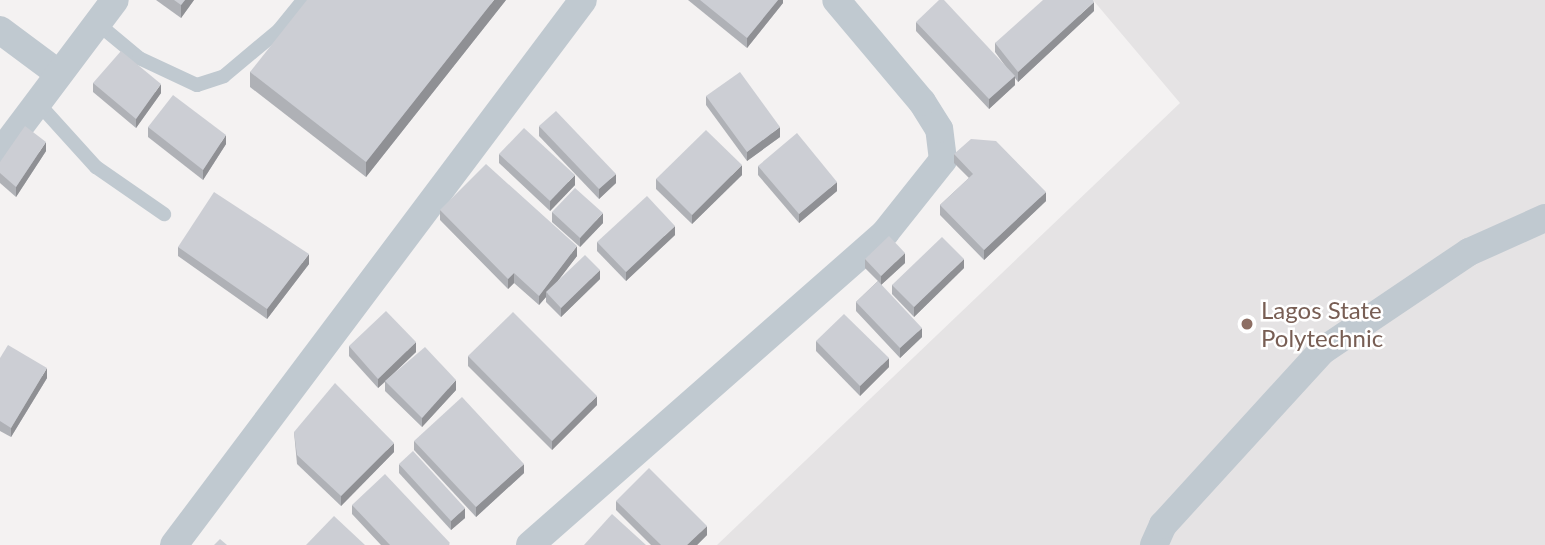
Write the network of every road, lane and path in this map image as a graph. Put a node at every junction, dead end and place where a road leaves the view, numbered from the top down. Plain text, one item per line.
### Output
1 (115, 0) edge
2 (303, 0) edge
3 (583, 0) edge
4 (836, 0) edge
5 (97, 23) junction
6 (0, 30) edge
7 (58, 73) junction
8 (37, 102) junction
9 (3, 143) edge
10 (163, 214) dead end
11 (1545, 218) edge
12 (174, 545) edge
13 (530, 545) edge
14 (1154, 545) edge

1 - 5 street
2 - 5 lane
3 - 12 street
4 - 13 street
5 - 7 street
6 - 7 street
7 - 8 street
8 - 9 street
8 - 10 lane
11 - 14 street

